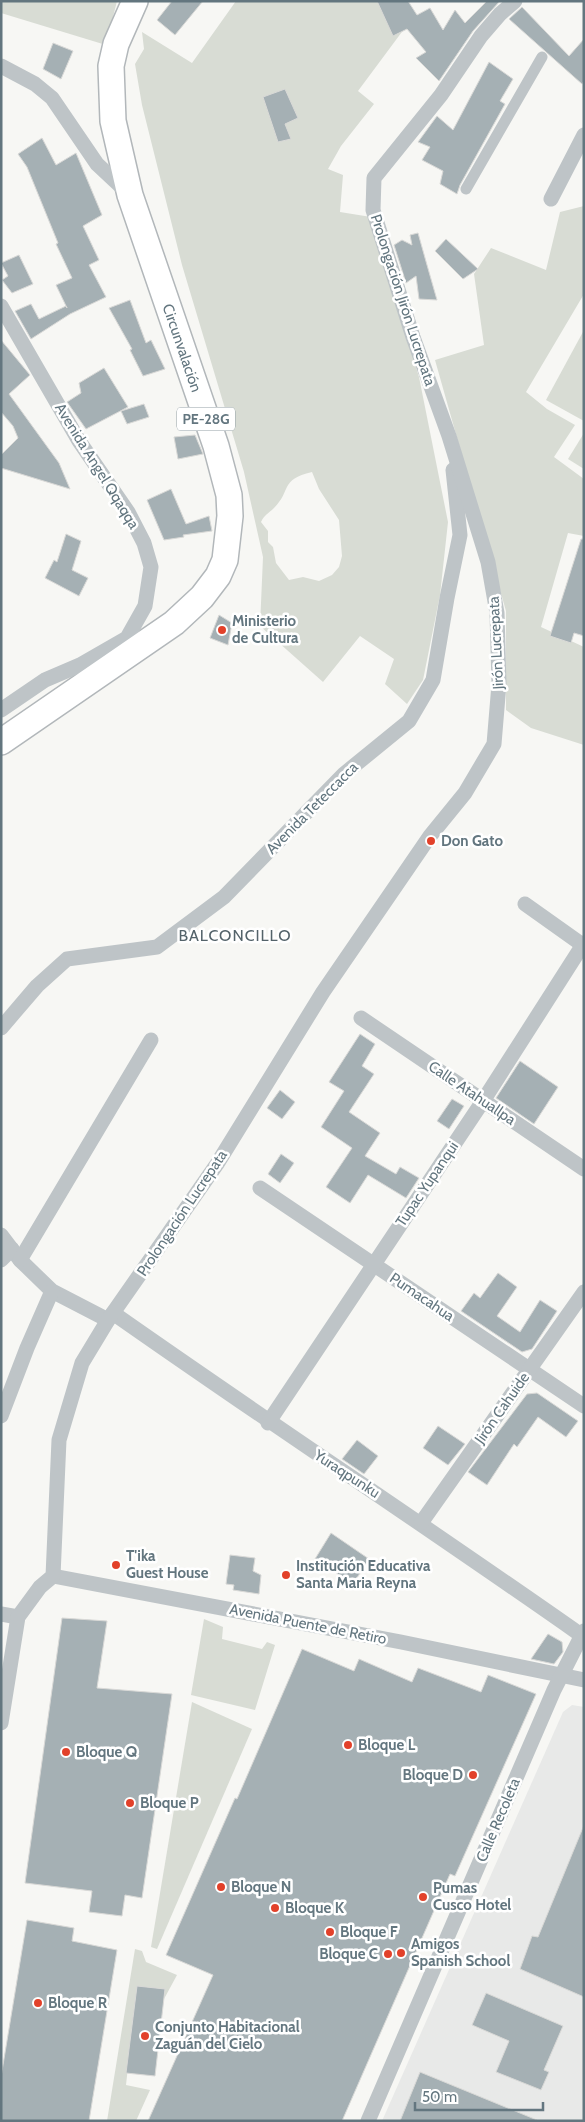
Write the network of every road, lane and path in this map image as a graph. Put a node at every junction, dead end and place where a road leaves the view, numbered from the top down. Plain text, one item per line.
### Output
1 (135, 1) edge
2 (515, 1) edge
3 (542, 58) dead end
4 (1, 66) edge
5 (584, 134) edge
6 (466, 189) dead end
7 (130, 196) junction
8 (551, 199) dead end
9 (1, 306) edge
10 (449, 436) junction
11 (1, 710) edge
12 (1, 742) edge
13 (430, 836) joint
14 (525, 904) dead end
15 (583, 945) edge
16 (361, 1018) dead end
17 (1, 1028) edge
18 (151, 1040) dead end
19 (483, 1101) junction
20 (584, 1169) edge
21 (260, 1188) dead end
22 (1, 1235) edge
23 (16, 1254) junction
24 (1, 1260) edge
25 (373, 1264) junction
26 (52, 1291) junction
27 (584, 1292) edge
28 (110, 1316) junction
29 (530, 1369) junction
30 (584, 1406) edge
31 (1, 1416) edge
32 (268, 1423) junction
33 (421, 1523) junction
34 (53, 1576) junction
35 (1, 1614) edge
36 (18, 1617) junction
37 (582, 1633) edge
38 (561, 1675) junction
39 (584, 1680) edge
40 (1, 1723) edge
41 (368, 2121) edge

1 - 7 highway, Circunvalación / PE-28G
2 - 10 street, Prolongación Jirón Lucrepata
3 - 6 street
4 - 7 street
5 - 8 street
7 - 12 highway, Circunvalación / PE-28G
9 - 11 street, Avenida Angel Qqaqqa
10 - 13 street, Jirón Lucrepata
10 - 17 street, Avenida Teteccacca
13 - 28 street, Prolongación Lucrepata
14 - 15 street
15 - 19 street, Tupac Yupanqui
16 - 19 street, Calle Atahuallpa
18 - 23 street
19 - 20 street, Calle Atahuallpa
19 - 25 street, Tupac Yupanqui
21 - 25 street, Pumacahua
22 - 23 street, Yuraqpunku
23 - 24 street
23 - 26 street, Yuraqpunku
25 - 29 street, Pumacahua
25 - 32 street, Tupac Yupanqui
26 - 28 street, Yuraqpunku
26 - 31 street
27 - 29 street, Jirón Cahuide
28 - 32 street, Yuraqpunku
28 - 34 street, Prolongación Lucrepata
29 - 30 street, Pumacahua
29 - 33 street, Jirón Cahuide
32 - 33 street, Yuraqpunku
33 - 37 street, Yuraqpunku
34 - 36 street
34 - 38 street, Avenida Puente de Retiro
35 - 36 street
36 - 40 street
37 - 38 street, Calle Recoleta
38 - 39 street, Avenida Puente de Retiro
38 - 41 street, Calle Recoleta

